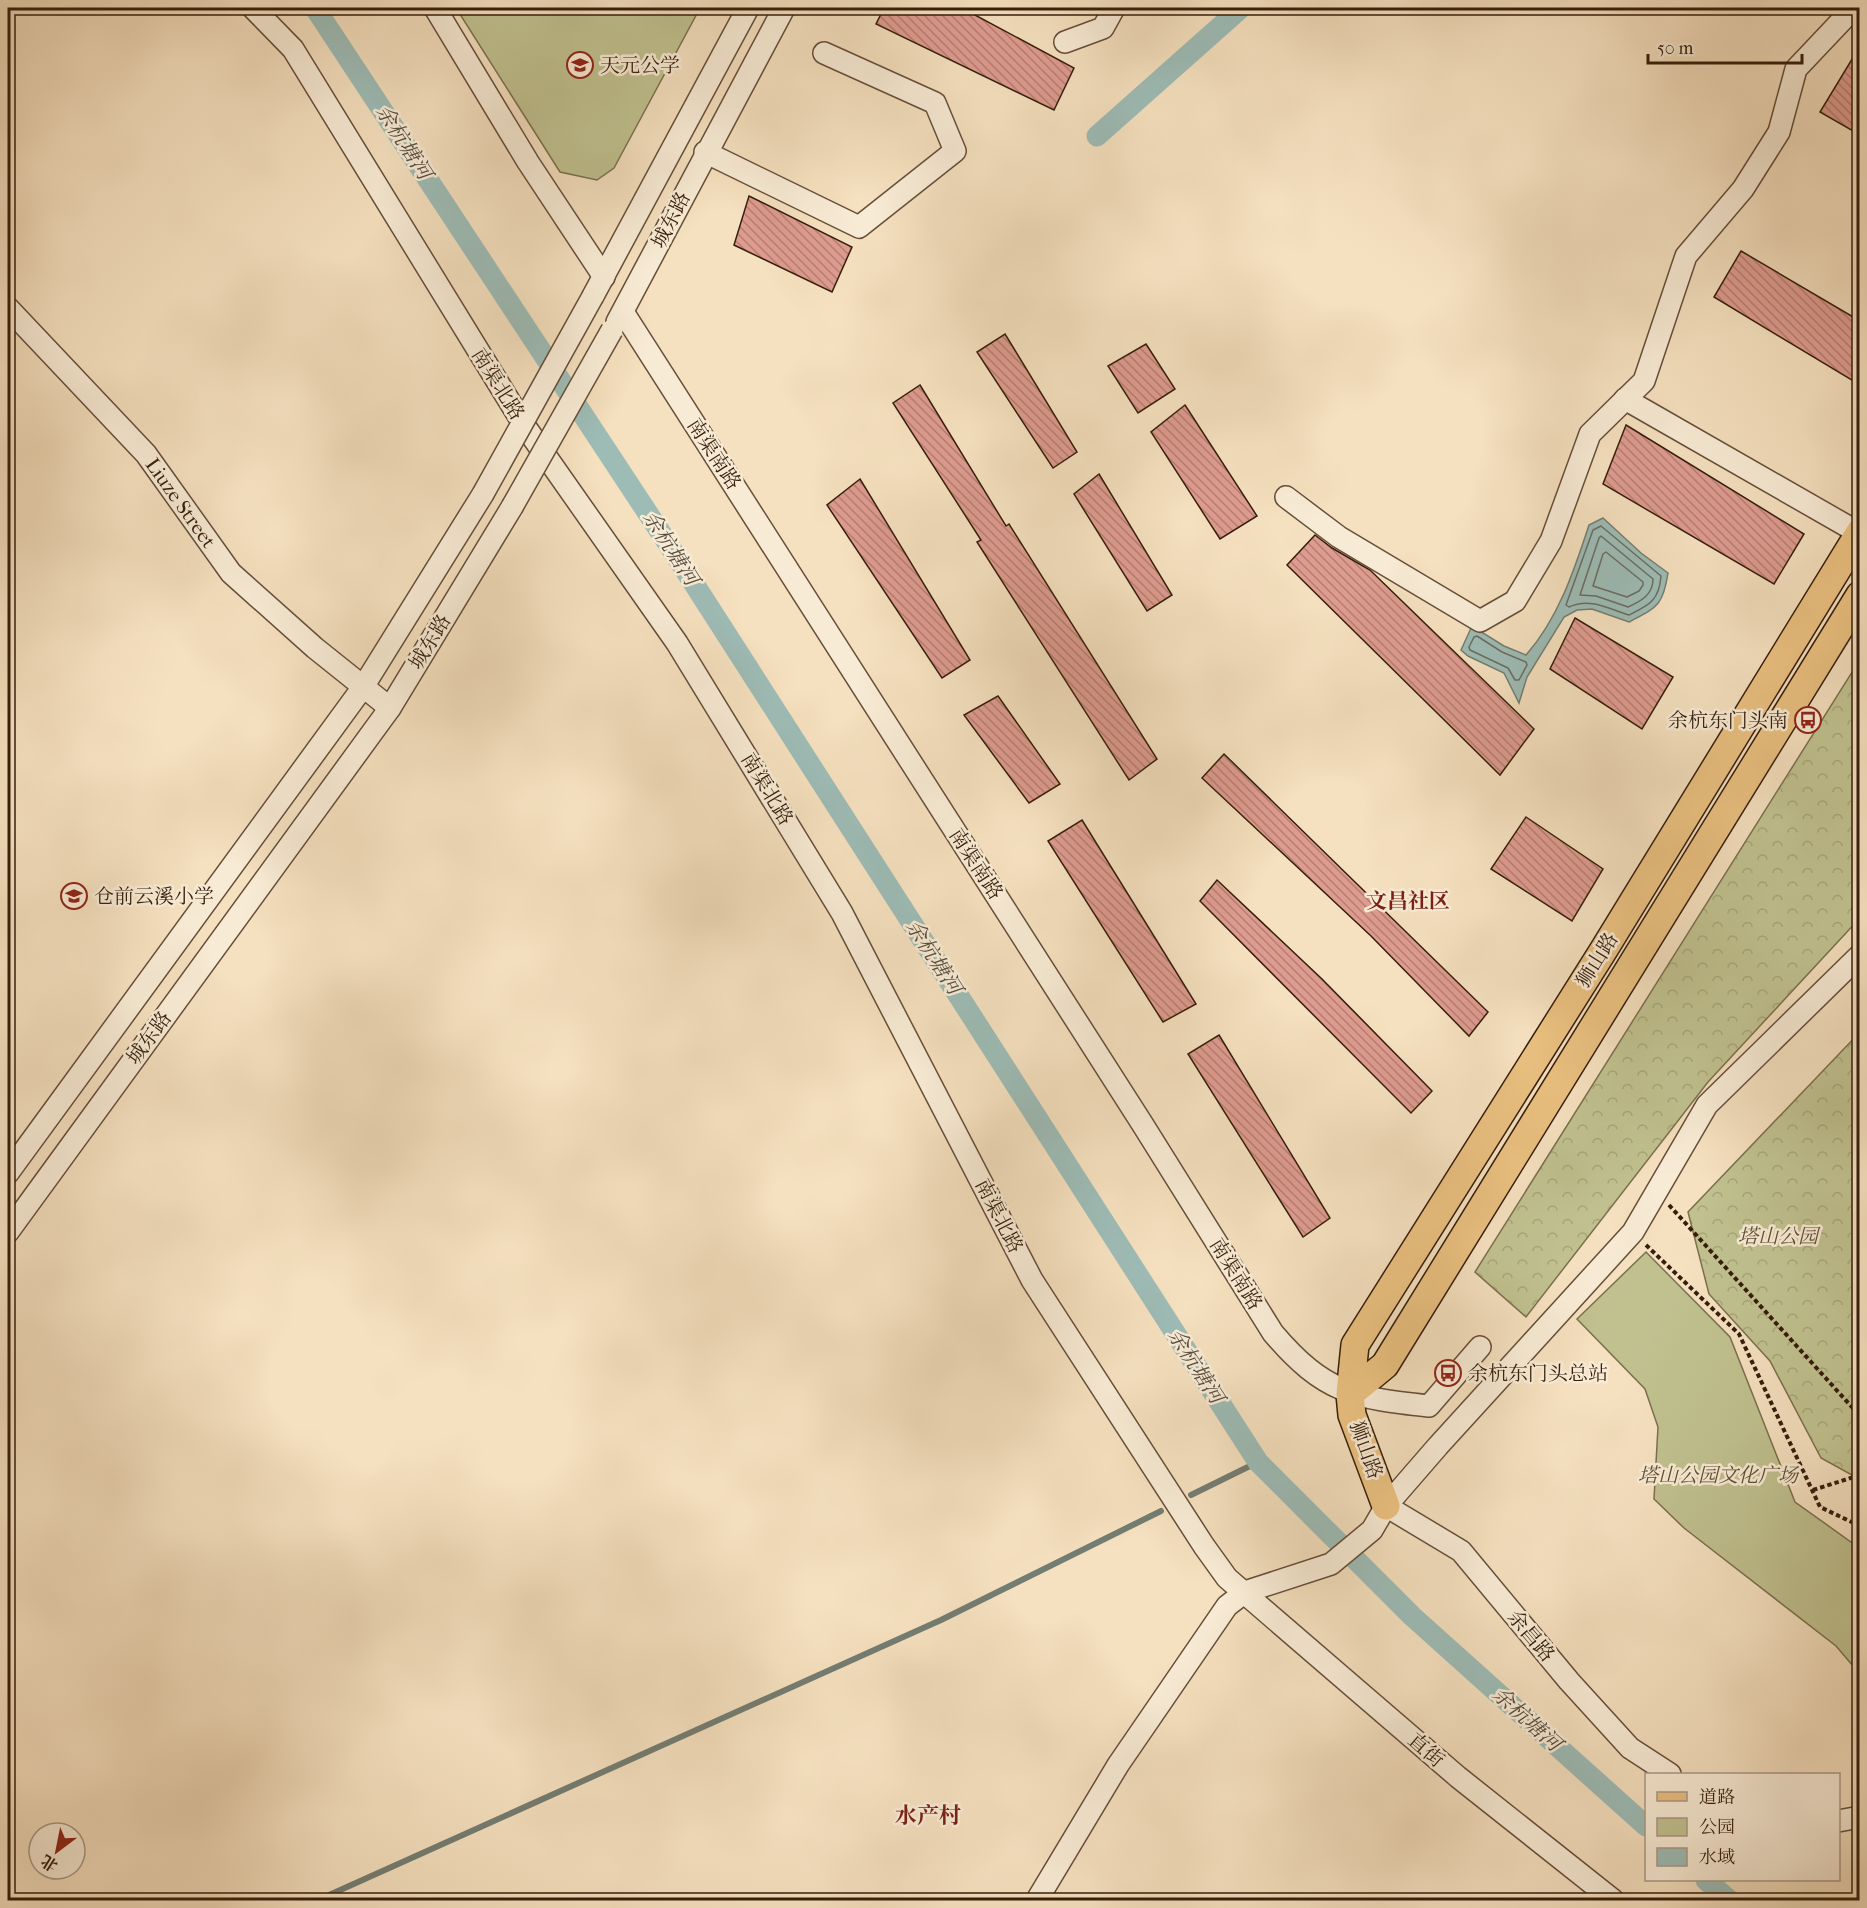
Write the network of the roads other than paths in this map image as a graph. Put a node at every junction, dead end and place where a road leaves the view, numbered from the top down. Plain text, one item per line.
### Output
1 (253, 8) edge
2 (435, 8) edge
3 (748, 8) edge
4 (784, 8) edge
5 (1114, 8) edge
6 (1849, 8) edge
7 (1065, 42) dead end
8 (824, 53) dead end
9 (705, 153) junction
10 (604, 277) junction
11 (8, 308) edge
12 (623, 312) junction
13 (1625, 399) junction
14 (1286, 497) dead end
15 (1859, 532) edge
16 (1860, 595) edge
17 (363, 687) junction
18 (390, 708) junction
19 (1860, 955) edge
20 (8, 1173) edge
21 (8, 1232) edge
22 (1480, 1347) dead end
23 (1350, 1394) junction
24 (1386, 1506) junction
25 (1245, 1592) junction
26 (1668, 1773) edge
27 (1860, 1817) edge
28 (1840, 1821) edge
29 (1037, 1900) edge
30 (1613, 1900) edge

1 - 25 street, 南渠北路
2 - 10 street
3 - 10 street, 城东路
4 - 9 street, 城东路
5 - 7 street
6 - 13 street
8 - 9 street
9 - 12 street, 城东路
10 - 17 street, 城东路, bridge
11 - 17 street, Liuze Street
12 - 18 street, 城东路, bridge
12 - 23 street, 南渠南路
13 - 14 street
13 - 15 street
15 - 23 main road, 狮山路
16 - 23 main road, 狮山路
17 - 18 street, Liuze Street
17 - 20 street, 城东路
18 - 21 street, 城东路
19 - 24 street
22 - 23 street, 南渠南路
23 - 24 main road, 狮山路
24 - 25 street
24 - 26 street, 余昌路
25 - 29 street
25 - 30 street, 直街
27 - 28 street

